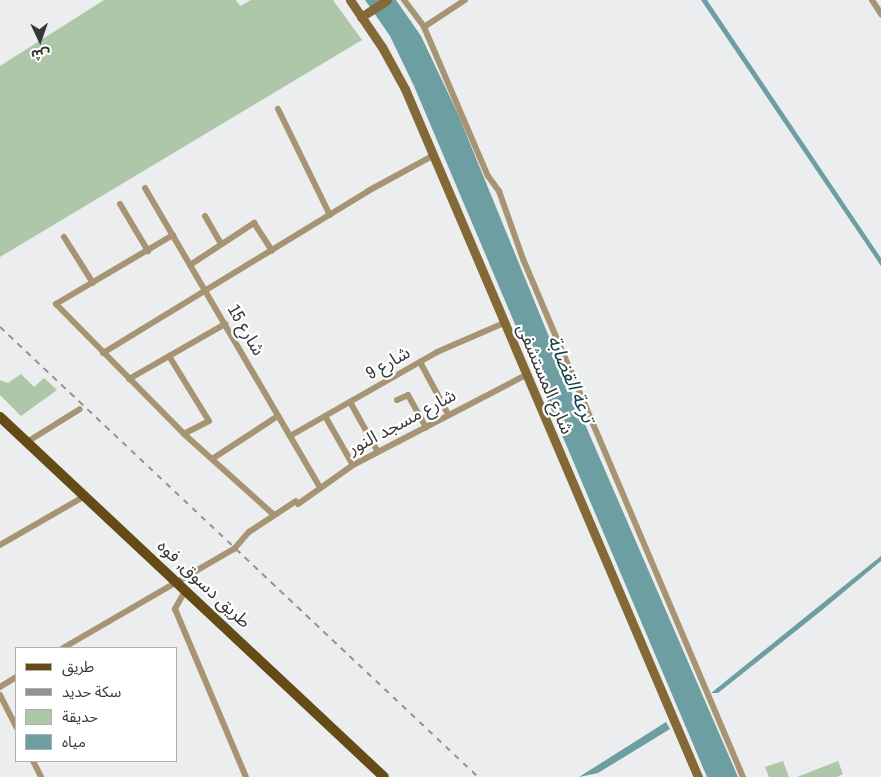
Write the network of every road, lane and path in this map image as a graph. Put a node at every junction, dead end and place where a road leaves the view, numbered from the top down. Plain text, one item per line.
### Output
1 (350, 0) edge
2 (387, 0) edge
3 (404, 0) edge
4 (465, 0) edge
5 (872, 0) edge
6 (881, 14) edge
7 (365, 15) junction
8 (424, 27) junction
9 (278, 109) dead end
10 (434, 155) junction
11 (145, 188) dead end
12 (120, 204) dead end
13 (330, 215) junction
14 (205, 216) dead end
15 (173, 235) junction
16 (64, 237) dead end
17 (221, 244) junction
18 (148, 251) junction
19 (272, 252) junction
20 (190, 265) junction
21 (93, 284) junction
22 (206, 291) junction
23 (504, 323) junction
24 (225, 324) junction
25 (103, 353) junction
26 (169, 356) junction
27 (420, 362) junction
28 (526, 375) junction
29 (129, 379) junction
30 (397, 400) dead end
31 (350, 402) junction
32 (80, 409) dead end
33 (448, 414) junction
34 (278, 416) junction
35 (325, 416) junction
36 (0, 417) edge
37 (426, 426) junction
38 (184, 434) junction
39 (290, 436) junction
40 (27, 442) junction
41 (378, 452) junction
42 (212, 459) junction
43 (353, 465) junction
44 (320, 488) junction
45 (85, 496) junction
46 (274, 515) junction
47 (0, 545) edge
48 (182, 585) junction
49 (65, 647) edge
50 (15, 678) edge
51 (0, 687) edge
52 (0, 696) edge
53 (15, 725) edge
54 (34, 762) edge
55 (41, 777) edge
56 (246, 777) edge
57 (384, 777) edge
58 (698, 777) edge
59 (743, 777) edge

1 - 7 main road, شارع المستشفى
2 - 7 main road
3 - 8 street
4 - 8 street
5 - 6 street
7 - 10 main road, شارع المستشفى
8 - 59 street
9 - 13 street
10 - 13 street
10 - 23 main road, شارع المستشفى
11 - 15 street, شارع 15
12 - 18 street
13 - 19 street
14 - 17 street
15 - 18 street
15 - 20 street, شارع 15
16 - 21 street
17 - 19 street
17 - 20 street
18 - 21 street
19 - 22 street
20 - 22 street, شارع 15
21 - 25 street
22 - 24 street, شارع 15
22 - 25 street
23 - 27 street, شارع 9
23 - 28 main road, شارع المستشفى
24 - 26 street
24 - 34 street, شارع 15
25 - 29 street
26 - 29 street
26 - 38 street
27 - 31 street, شارع 9
27 - 33 street
28 - 33 street, شارع مسجد النور
28 - 58 main road, شارع المستشفى
29 - 38 street
30 - 37 street
31 - 35 street, شارع 9
31 - 41 street
32 - 40 street
33 - 37 street, شارع مسجد النور
34 - 39 street, شارع 15
34 - 42 street
35 - 39 street, شارع 9
35 - 43 street
36 - 40 main road, طريق دسوق, فوه
37 - 41 street, شارع مسجد النور
38 - 42 street
39 - 44 street, شارع 15
40 - 45 main road, طريق دسوق, فوه
41 - 43 street, شارع مسجد النور
42 - 46 street
43 - 44 street, شارع مسجد النور
44 - 46 street, شارع مسجد النور
45 - 47 street
45 - 48 main road, طريق دسوق, فوه
46 - 48 street, شارع مسجد النور
48 - 49 street, شارع مسجد النور
48 - 56 street
48 - 57 main road, طريق دسوق, فوه
50 - 51 street
52 - 53 street
54 - 55 street

